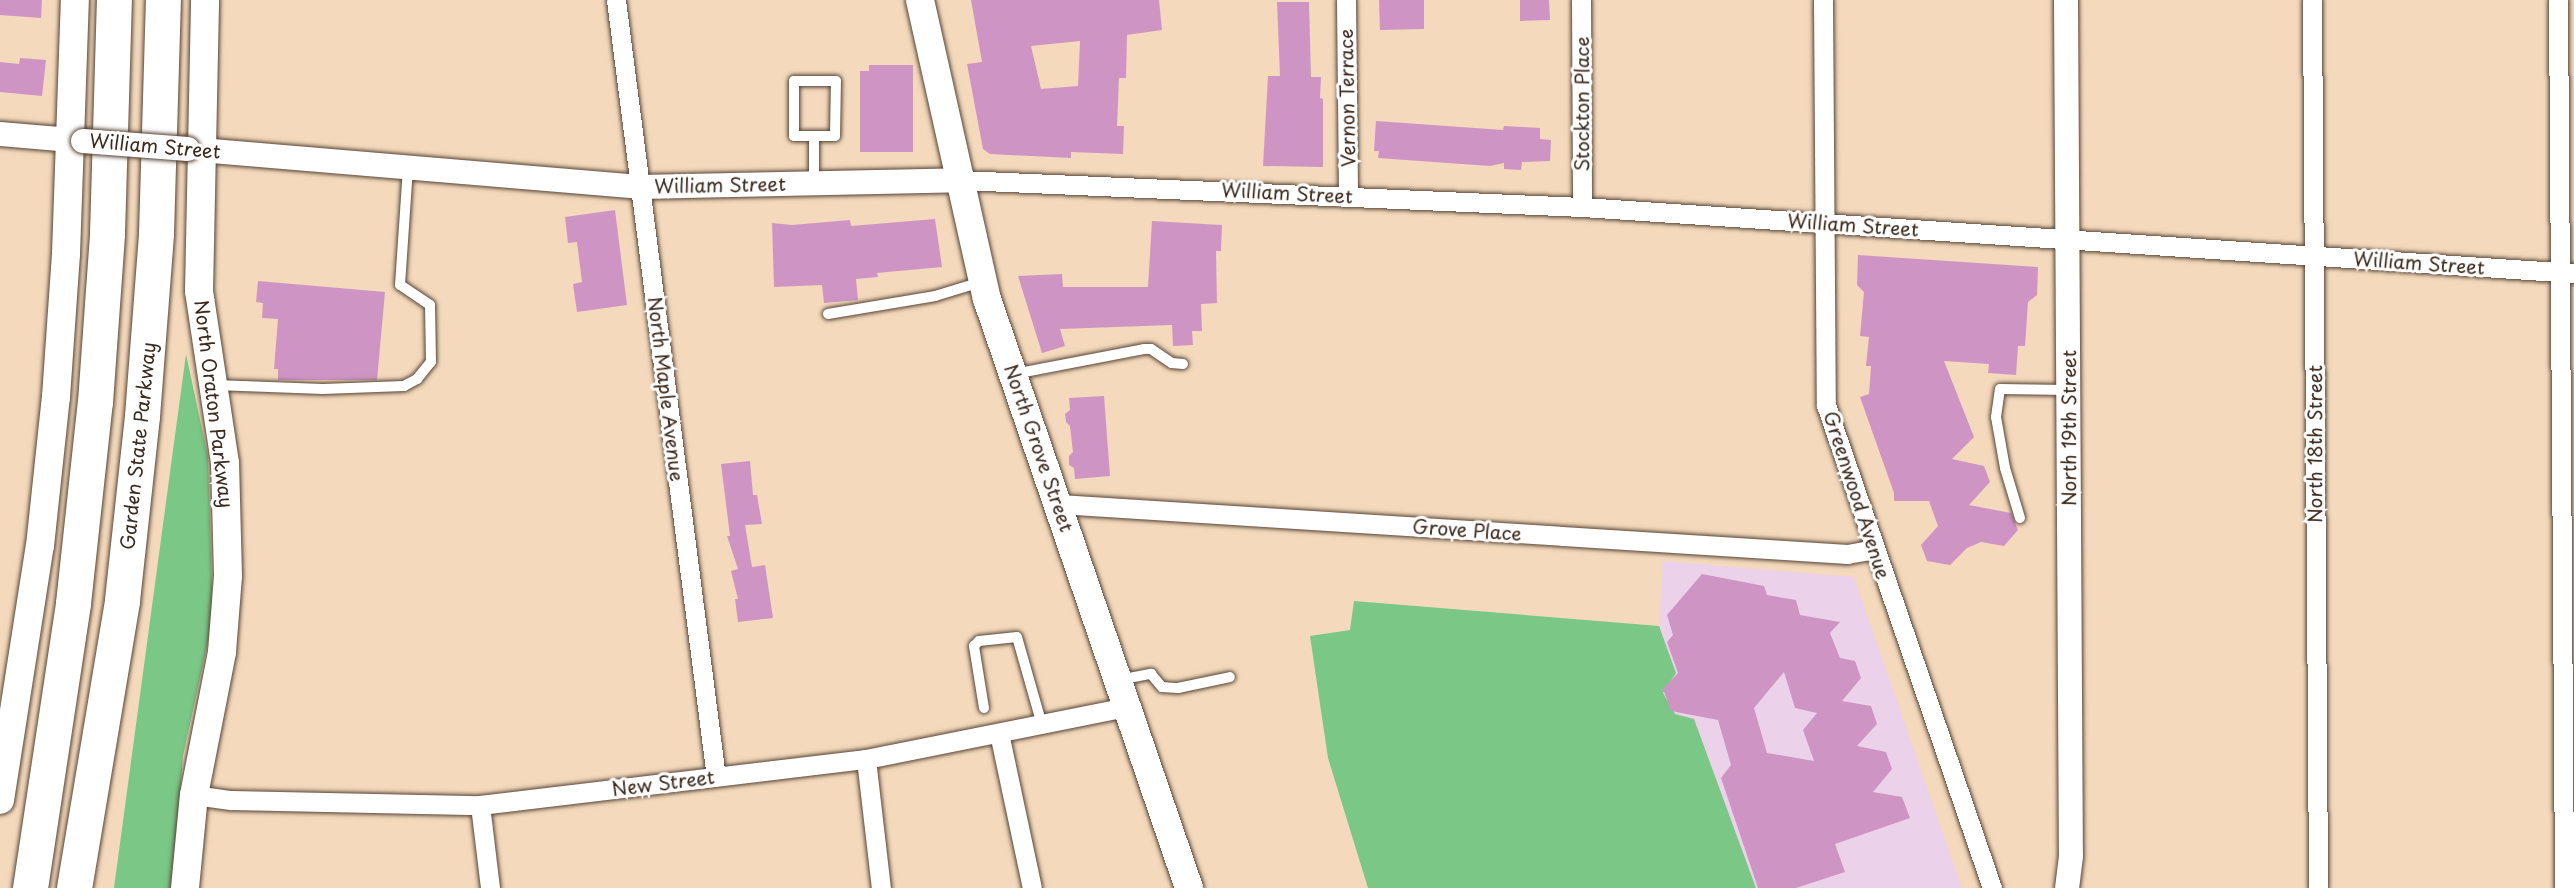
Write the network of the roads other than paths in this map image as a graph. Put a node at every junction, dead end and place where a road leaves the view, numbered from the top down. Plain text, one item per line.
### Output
1 (75, 0) edge
2 (114, 0) edge
3 (163, 0) edge
4 (205, 0) edge
5 (616, 0) edge
6 (920, 0) edge
7 (1346, 0) edge
8 (1581, 0) edge
9 (1823, 0) edge
10 (2066, 0) edge
11 (2312, 0) edge
12 (2558, 0) edge
13 (0, 134) edge
14 (814, 136) junction
15 (78, 140) junction
16 (195, 149) junction
17 (408, 167) junction
18 (961, 180) junction
19 (814, 183) junction
20 (639, 187) junction
21 (1348, 196) junction
22 (1582, 207) junction
23 (1824, 223) junction
24 (2068, 240) junction
25 (2314, 256) junction
26 (2567, 273) edge
27 (984, 282) junction
28 (828, 314) dead end
29 (1183, 364) dead end
30 (1014, 374) junction
31 (214, 385) junction
32 (2068, 390) junction
33 (1059, 504) junction
34 (2020, 518) dead end
35 (1875, 549) junction
36 (1230, 677) dead end
37 (1118, 680) junction
38 (1127, 707) junction
39 (984, 708) dead end
40 (1042, 725) junction
41 (999, 733) junction
42 (866, 759) junction
43 (716, 777) junction
44 (1, 787) edge
45 (194, 794) junction
46 (481, 804) junction
47 (2071, 856) junction
48 (30, 888) edge
49 (74, 888) edge
50 (185, 888) edge
51 (490, 888) edge
52 (881, 888) edge
53 (1032, 888) edge
54 (1189, 888) edge
55 (1992, 888) edge
56 (2067, 888) edge
57 (2077, 888) edge
58 (2318, 888) edge
59 (2564, 888) edge

1 - 15 main road
2 - 48 highway
3 - 49 highway, Garden State Parkway
4 - 16 main road, North Oraton Parkway
5 - 20 street, North Maple Avenue
6 - 18 main road, North Grove Street
7 - 21 street, Vernon Terrace
8 - 22 street, Stockton Place
9 - 23 street, Greenwood Avenue
10 - 24 street, North 19th Street
11 - 25 street, North 18th Street
12 - 26 street
13 - 15 street, William Street
14 - 14 lane
14 - 19 lane
15 - 16 street, William Street, bridge
15 - 44 main road
16 - 17 street, William Street
16 - 31 main road, North Oraton Parkway
17 - 20 street, William Street
17 - 31 lane
18 - 19 street, William Street
18 - 21 street, William Street
18 - 27 main road, North Grove Street
19 - 20 street, William Street
20 - 43 street, North Maple Avenue
21 - 22 street, William Street
22 - 23 street, William Street
23 - 24 street, William Street
23 - 35 street, Greenwood Avenue
24 - 25 street, William Street
24 - 32 street, North 19th Street
25 - 26 street, William Street
25 - 58 street, North 18th Street
26 - 59 street
27 - 28 lane
27 - 30 main road, North Grove Street
29 - 30 lane
30 - 33 main road, North Grove Street
31 - 45 main road, North Oraton Parkway
32 - 34 lane
32 - 47 street, North 19th Street
33 - 35 street, Grove Place
33 - 37 main road, North Grove Street
35 - 55 street, Greenwood Avenue
36 - 37 lane
37 - 38 main road, North Grove Street
38 - 40 street, New Street
38 - 54 main road, North Grove Street
39 - 40 lane
40 - 41 street, New Street
41 - 42 street, New Street
41 - 53 street
42 - 43 street, New Street
42 - 52 street
43 - 46 street, New Street
45 - 46 street, New Street
45 - 50 main road, North Oraton Parkway
46 - 51 street
47 - 56 street, North 19th Street
47 - 57 street, North 19th Street

